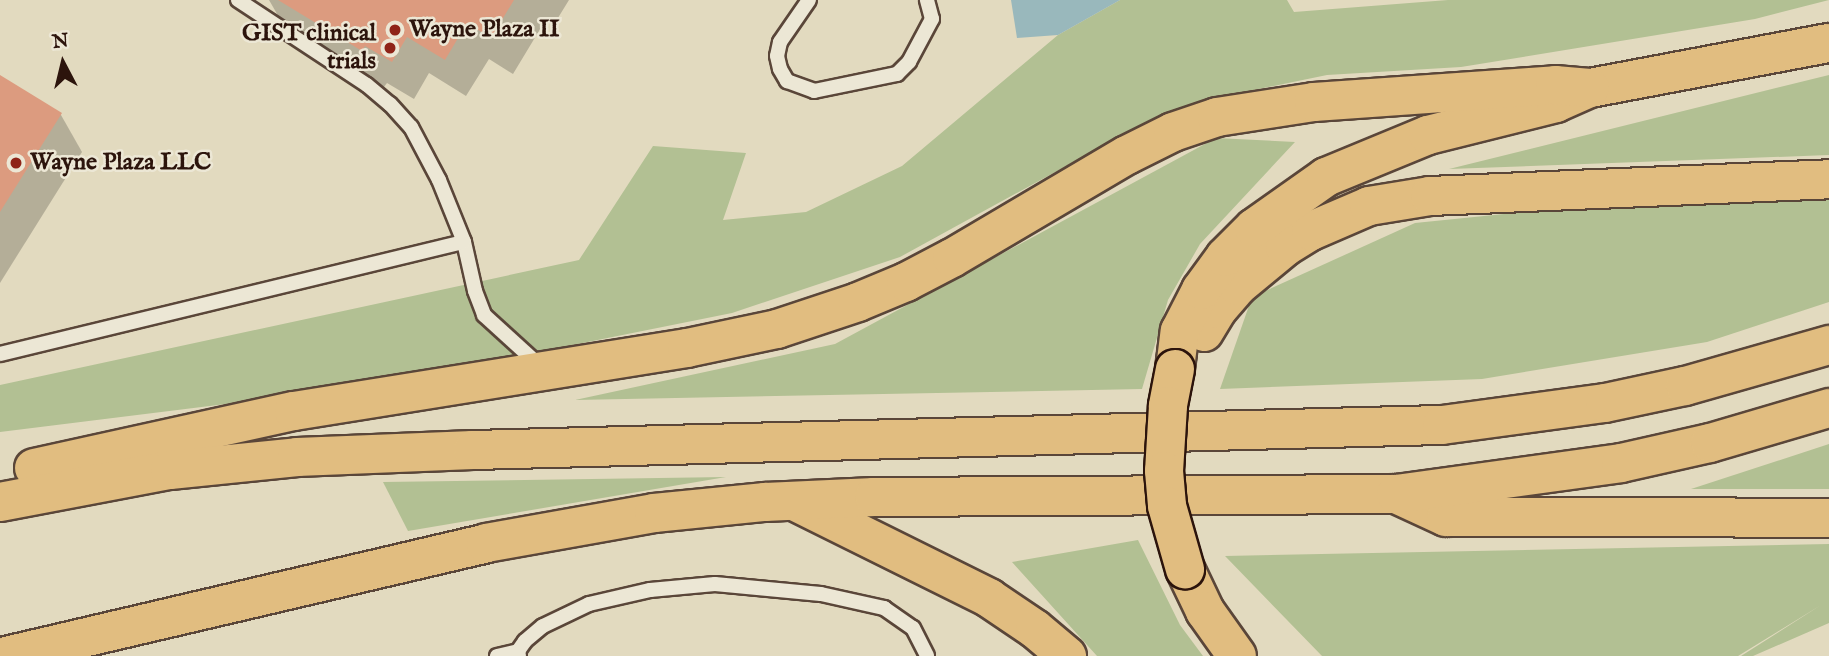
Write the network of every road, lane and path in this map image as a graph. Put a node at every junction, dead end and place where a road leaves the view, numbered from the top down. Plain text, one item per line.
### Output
1 (238, 0) edge
2 (808, 0) edge
3 (927, 0) edge
4 (1829, 43) edge
5 (1590, 88) junction
6 (1829, 179) edge
7 (464, 242) junction
8 (1829, 345) edge
9 (0, 354) edge
10 (1175, 369) junction
11 (545, 370) junction
12 (1829, 408) edge
13 (0, 484) edge
14 (1396, 494) junction
15 (793, 501) junction
16 (0, 502) edge
17 (1829, 518) edge
18 (519, 654) edge
19 (6, 656) edge
20 (497, 656) edge
21 (927, 656) edge
22 (1067, 656) edge
23 (1237, 656) edge

1 - 7 lane
2 - 3 lane
4 - 5 highway
5 - 10 highway
5 - 11 highway
6 - 10 highway
7 - 9 lane
7 - 11 lane
8 - 16 highway
10 - 23 highway, bridge
11 - 13 highway
12 - 14 highway
14 - 15 highway
14 - 17 highway
15 - 19 highway
15 - 22 highway
18 - 20 lane
18 - 21 lane

